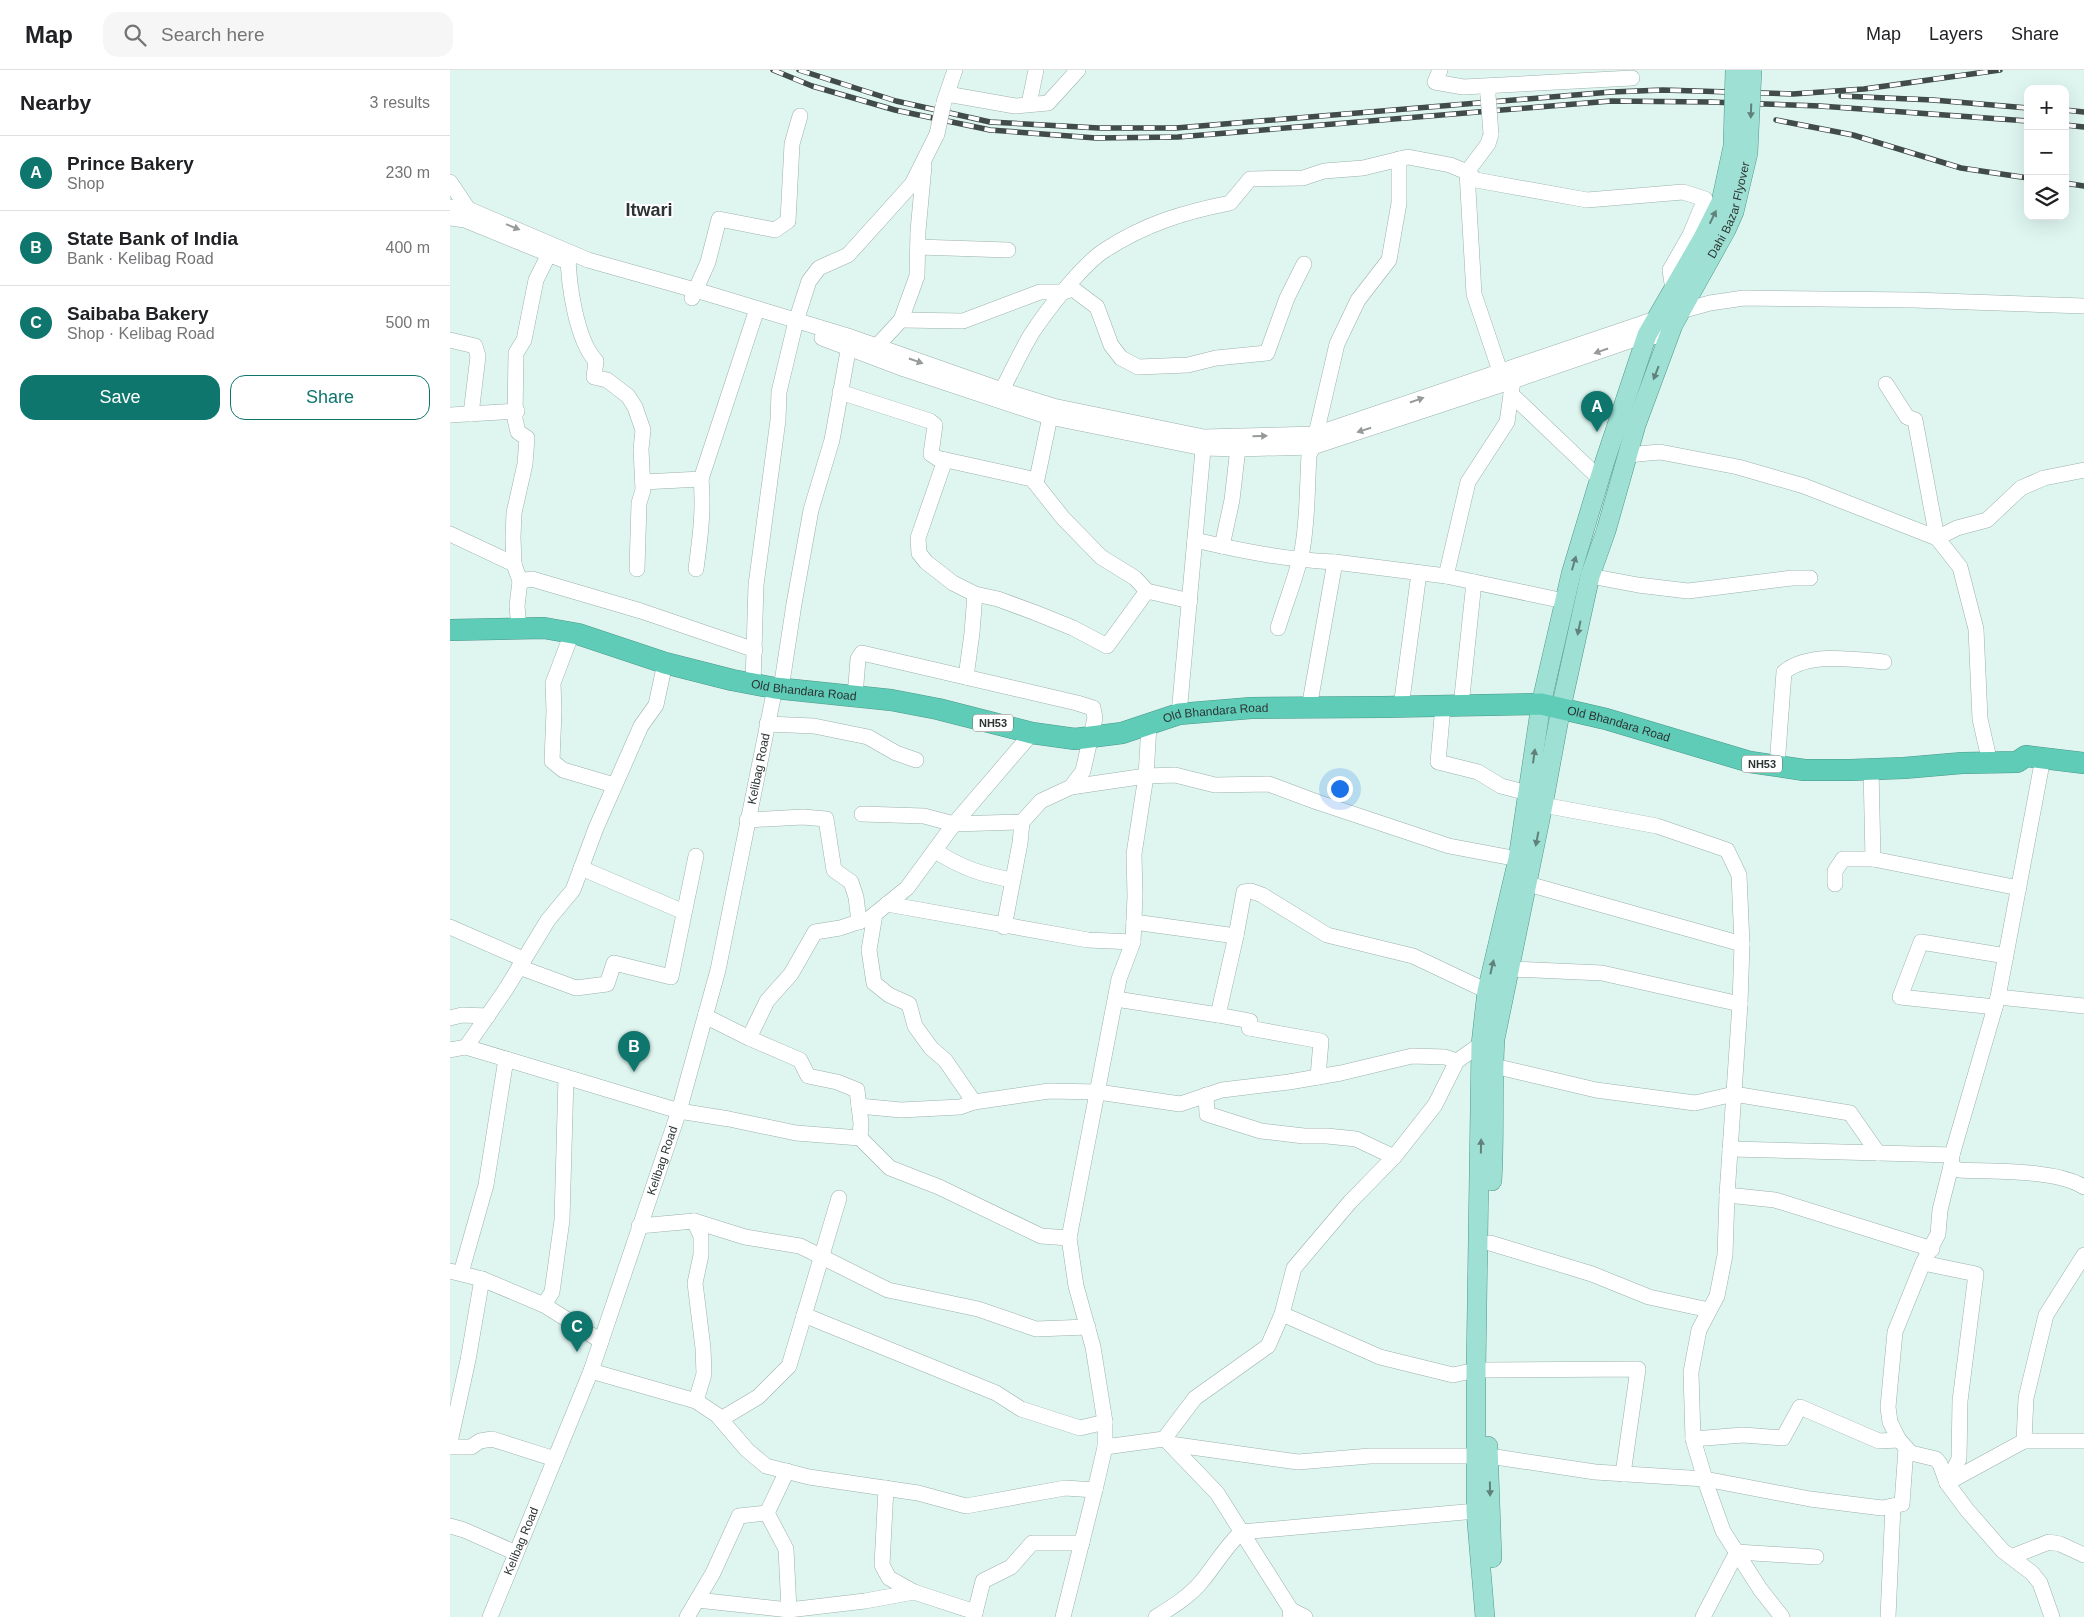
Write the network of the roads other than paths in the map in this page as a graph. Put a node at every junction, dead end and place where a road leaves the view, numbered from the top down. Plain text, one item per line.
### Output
1 (955, 70) edge
2 (1036, 70) edge
3 (1078, 70) edge
4 (1440, 70) edge
5 (1488, 70) edge
6 (1747, 72) edge
7 (1632, 78) dead end
8 (1488, 90) junction
9 (945, 100) junction
10 (1029, 104) junction
11 (800, 116) dead end
12 (924, 160) junction
13 (1398, 160) junction
14 (1467, 172) junction
15 (450, 182) edge
16 (450, 207) edge
17 (461, 216) edge
18 (918, 247) junction
19 (1008, 250) dead end
20 (549, 254) junction
21 (568, 256) junction
22 (1304, 264) dead end
23 (1682, 284) junction
24 (1063, 292) junction
25 (693, 294) junction
26 (2084, 306) edge
27 (756, 312) junction
28 (901, 320) junction
29 (795, 324) junction
30 (1665, 326) junction
31 (450, 340) edge
32 (849, 342) junction
33 (875, 352) junction
34 (1507, 380) junction
35 (1886, 384) dead end
36 (1002, 390) junction
37 (840, 392) junction
38 (517, 411) junction
39 (1051, 411) junction
40 (471, 414) junction
41 (450, 415) edge
42 (1315, 441) junction
43 (1203, 442) junction
44 (1239, 443) junction
45 (1627, 455) junction
46 (945, 460) junction
47 (2084, 470) edge
48 (1599, 478) junction
49 (701, 479) junction
50 (643, 482) junction
51 (1036, 484) junction
52 (450, 534) edge
53 (1937, 538) junction
54 (1195, 540) junction
55 (1222, 546) junction
56 (1300, 560) junction
57 (1335, 562) junction
58 (514, 564) junction
59 (637, 569) dead end
60 (696, 569) dead end
61 (1418, 573) junction
62 (1446, 576) junction
63 (1590, 576) junction
64 (1810, 578) dead end
65 (520, 581) junction
66 (1474, 582) junction
67 (1147, 592) junction
68 (975, 594) junction
69 (1190, 601) junction
70 (1564, 601) junction
71 (1278, 628) dead end
72 (519, 629) junction
73 (450, 630) edge
74 (572, 633) junction
75 (755, 650) junction
76 (1884, 662) dead end
77 (665, 663) junction
78 (966, 677) junction
79 (753, 684) junction
80 (778, 688) junction
81 (855, 696) junction
82 (1452, 706) junction
83 (1551, 706) junction
84 (1401, 707) junction
85 (1309, 708) junction
86 (1179, 714) junction
87 (767, 724) junction
88 (1149, 725) junction
89 (1032, 734) junction
90 (1090, 737) junction
91 (916, 760) dead end
92 (1990, 763) junction
93 (2084, 763) edge
94 (2042, 765) junction
95 (1777, 766) junction
96 (1871, 769) junction
97 (1146, 776) junction
98 (2084, 776) edge
99 (614, 785) junction
100 (1071, 787) junction
101 (1528, 793) junction
102 (1543, 805) junction
103 (862, 814) dead end
104 (748, 820) junction
105 (1022, 822) junction
106 (954, 824) junction
107 (935, 851) junction
108 (696, 856) dead end
109 (1518, 859) junction
110 (1874, 859) junction
111 (581, 868) junction
112 (1012, 880) junction
113 (1528, 884) junction
114 (1835, 884) dead end
115 (2019, 888) junction
116 (887, 904) junction
117 (684, 912) junction
118 (875, 914) junction
119 (859, 922) junction
120 (1134, 922) junction
121 (1004, 926) junction
122 (450, 927) edge
123 (1236, 936) junction
124 (1133, 942) junction
125 (1742, 944) junction
126 (2006, 956) junction
127 (521, 963) junction
128 (1510, 970) junction
129 (1487, 991) junction
130 (1116, 999) junction
131 (1997, 1002) junction
132 (1740, 1004) junction
133 (2084, 1006) edge
134 (706, 1013) junction
135 (1218, 1015) junction
136 (488, 1016) junction
137 (450, 1018) edge
138 (749, 1038) junction
139 (1488, 1041) junction
140 (466, 1047) junction
141 (450, 1050) edge
142 (506, 1059) junction
143 (1457, 1061) junction
144 (1494, 1066) junction
145 (566, 1077) junction
146 (1318, 1077) junction
147 (1098, 1092) junction
148 (1734, 1094) junction
149 (1206, 1095) junction
150 (974, 1102) junction
151 (859, 1106) junction
152 (679, 1111) junction
153 (860, 1138) junction
154 (1730, 1149) junction
155 (1878, 1153) junction
156 (1394, 1157) junction
157 (1951, 1161) junction
158 (2084, 1187) edge
159 (1727, 1195) junction
160 (839, 1198) dead end
161 (694, 1221) junction
162 (640, 1226) junction
163 (1069, 1238) junction
164 (1490, 1244) junction
165 (1932, 1249) junction
166 (2084, 1255) edge
167 (821, 1257) junction
168 (1923, 1263) junction
169 (455, 1272) edge
170 (482, 1279) junction
171 (544, 1305) junction
172 (1709, 1310) junction
173 (1282, 1314) junction
174 (804, 1315) junction
175 (1088, 1328) junction
176 (601, 1341) junction
177 (1481, 1370) junction
178 (591, 1372) junction
179 (696, 1401) junction
180 (721, 1419) junction
181 (1105, 1422) junction
182 (1693, 1439) junction
183 (1167, 1441) junction
184 (2024, 1441) junction
185 (2084, 1441) edge
186 (450, 1442) edge
187 (1902, 1444) junction
188 (450, 1447) edge
189 (1105, 1447) junction
190 (1483, 1456) junction
191 (555, 1459) junction
192 (787, 1471) junction
193 (1623, 1474) junction
194 (1705, 1480) junction
195 (1947, 1483) junction
196 (886, 1488) junction
197 (1095, 1490) junction
198 (1893, 1506) junction
199 (1476, 1511) junction
200 (767, 1514) junction
201 (450, 1526) edge
202 (1241, 1532) junction
203 (1082, 1543) junction
204 (1736, 1552) junction
205 (516, 1553) junction
206 (2084, 1555) edge
207 (1816, 1557) dead end
208 (2011, 1558) junction
209 (914, 1592) junction
210 (697, 1600) junction
211 (790, 1610) junction
212 (1290, 1614) edge
213 (975, 1615) edge
214 (490, 1617) edge
215 (687, 1617) edge
216 (1063, 1617) edge
217 (1156, 1617) edge
218 (1305, 1617) edge
219 (1485, 1617) edge
220 (1495, 1617) edge
221 (1702, 1617) edge
222 (1782, 1617) edge
223 (1888, 1617) edge
224 (2052, 1617) edge

1 - 9 street
2 - 10 street
3 - 10 street
4 - 8 street
5 - 8 street
6 - 23 main road, Dahi Bazar Flyover, bridge
7 - 8 street
8 - 14 street, bridge
9 - 10 street
9 - 12 street, bridge
11 - 25 street
12 - 18 street
12 - 29 street
13 - 14 street
13 - 24 street
13 - 42 street
14 - 23 street
14 - 34 street
15 - 17 street
16 - 17 street
17 - 20 street
17 -> 21 street
18 - 19 street
18 - 28 street
20 - 21 street
20 - 38 street
21 - 25 street
21 - 50 street
22 - 24 street
23 - 30 main road, Dahi Bazar Flyover
23 - 30 main road
24 - 28 street
24 - 36 street
25 - 27 street
26 - 30 street
27 - 29 street
27 - 49 street
28 - 33 street
29 - 32 street
29 - 75 street
30 - 34 street
30 -> 45 main road
30 - 48 main road
31 - 40 street
32 - 33 street
32 - 37 street, Kelibag Road
33 -> 36 street
33 - 39 street
34 - 42 street
34 - 48 street
34 - 62 street
35 - 53 street
36 - 39 street
37 - 46 street
37 - 80 street, Kelibag Road
38 - 40 street
38 - 58 street
39 - 43 street
39 - 51 street
40 - 41 street
42 - 44 street
42 - 56 street
43 - 44 street
43 - 54 street
44 - 55 street
45 - 53 street
45 - 63 main road
46 - 51 street
46 - 68 street
47 - 53 street
70 -> 48 main road
49 - 50 street
49 - 60 street
50 - 59 street
51 - 67 street
52 - 58 street
53 - 92 street
54 - 55 street
54 - 69 street
55 - 56 street
56 - 57 street
56 - 71 street
57 - 61 street
57 - 85 street
58 - 65 street
61 - 62 street
61 - 84 street
62 - 66 street
63 - 64 street
63 -> 83 main road
65 - 72 street
65 - 75 street
66 - 70 street
66 - 82 street
67 - 68 street
67 - 69 street
68 - 78 street
69 - 86 street
70 - 83 main road
72 - 73 highway, Old Bhandara Road / NH53
72 - 74 highway, Old Bhandara Road / NH53
74 - 77 highway, Old Bhandara Road / NH53
74 - 99 street
75 - 79 street
76 - 95 street
77 - 79 highway, Old Bhandara Road / NH53
77 - 99 street
78 - 81 street
78 - 90 street
79 - 80 highway, Old Bhandara Road / NH53
80 - 81 highway, Old Bhandara Road / NH53
80 - 87 street, Kelibag Road
81 - 89 highway, Old Bhandara Road / NH53
82 - 83 highway, Old Bhandara Road / NH53
82 - 84 highway, Old Bhandara Road / NH53
82 - 101 street
83 - 95 highway, Old Bhandara Road / NH53
101 -> 83 main road
83 - 102 main road
84 - 85 highway, Old Bhandara Road / NH53
85 - 86 highway, Old Bhandara Road / NH53
86 - 88 highway, Old Bhandara Road / NH53
87 - 91 street
87 - 104 street, Kelibag Road
88 - 90 highway, Old Bhandara Road / NH53
88 - 97 street
89 - 90 highway, Old Bhandara Road / NH53
89 - 106 street
90 - 100 street
92 - 94 highway, NH53
92 - 96 highway, Old Bhandara Road / NH53
93 - 94 highway, NH53
94 - 98 highway, NH53
94 - 115 street
95 - 96 highway, Old Bhandara Road / NH53
96 - 110 street
97 - 100 street
97 - 109 street
97 - 120 street
99 - 111 street
100 - 105 street
101 - 109 main road
102 -> 113 main road
102 - 125 street
103 - 106 street
104 - 119 street
104 - 134 street, Kelibag Road
105 - 106 street
105 - 112 street
106 - 107 street
107 - 112 street
107 - 116 street
108 - 117 street
129 -> 109 main road
110 - 114 street
110 - 115 street
111 - 117 street
111 - 127 street
112 - 121 street
113 - 125 street
113 - 128 main road
115 - 126 street
116 - 118 street
116 - 121 street
117 - 127 street
118 - 119 street
118 - 150 street
119 - 138 street
120 - 123 street
120 - 124 street
121 - 124 street
122 - 127 street
123 - 129 street
123 - 135 street
124 - 130 street
125 - 132 street
126 - 131 street
126 - 131 street
127 - 136 street
128 - 132 street
128 - 139 main road
129 - 139 main road
130 - 135 street
130 - 147 street
131 - 133 street
131 - 157 street
132 - 148 street
134 - 138 street
134 - 152 street, Kelibag Road
135 - 146 street
136 - 137 street
136 - 140 street
138 - 151 street
139 - 143 street
139 - 144 main road
177 -> 139 main road
140 - 141 street
140 - 142 street
142 - 145 street
142 - 169 street
143 - 146 street
143 - 156 street
144 - 148 street
144 - 164 main road
145 - 152 street
145 - 171 street
146 - 149 street
147 - 149 street
147 - 150 street
147 - 163 street
148 - 154 street
148 - 155 street
149 - 156 street
150 - 151 street
151 - 153 street
152 - 153 street
152 - 162 street, Kelibag Road
153 - 163 street
154 - 155 street
154 - 159 street
155 - 157 street
156 - 173 street
157 - 158 street
157 - 165 street
159 - 165 street
159 - 172 street
160 - 167 street
161 - 162 street
161 - 167 street
161 - 179 street
162 - 176 street, Kelibag Road
163 - 175 street
164 - 172 street
164 - 177 main road
165 - 168 street
166 - 184 street
167 - 174 street
167 - 175 street
168 - 187 street
168 - 195 street
169 - 170 street
170 - 171 street
170 - 186 street
171 - 176 street
172 - 182 street
173 - 177 street
173 - 183 street
174 - 180 street
174 - 181 street
175 - 181 street
176 - 178 street, Kelibag Road
177 - 190 main road
177 - 193 street
178 - 179 street
178 - 191 street, Kelibag Road
179 - 180 street
180 - 192 street
181 - 189 street
182 - 187 street
182 - 194 street
183 - 189 street
183 - 190 street
183 - 202 street
184 - 185 street
184 - 195 street
187 - 195 street
187 - 198 street
188 - 191 street
189 - 197 street
190 - 193 street
190 - 199 main road
190 -> 220 main road
191 - 205 street, Kelibag Road
192 - 196 street
192 - 200 street
193 - 194 street
194 - 198 street
194 - 204 street
195 - 208 street
196 - 197 street
196 - 209 street
197 - 203 street
198 - 223 street
199 - 202 street
199 - 219 main road
200 - 210 street
200 - 211 street
201 - 205 street
202 - 212 street
202 - 217 street
203 - 213 street
203 - 216 street
204 - 207 street
204 - 221 street
204 - 222 street
205 - 214 street, Kelibag Road
206 - 208 street
208 - 224 street
209 - 211 street
209 - 213 street
210 - 211 street
210 - 215 street
212 - 218 street

